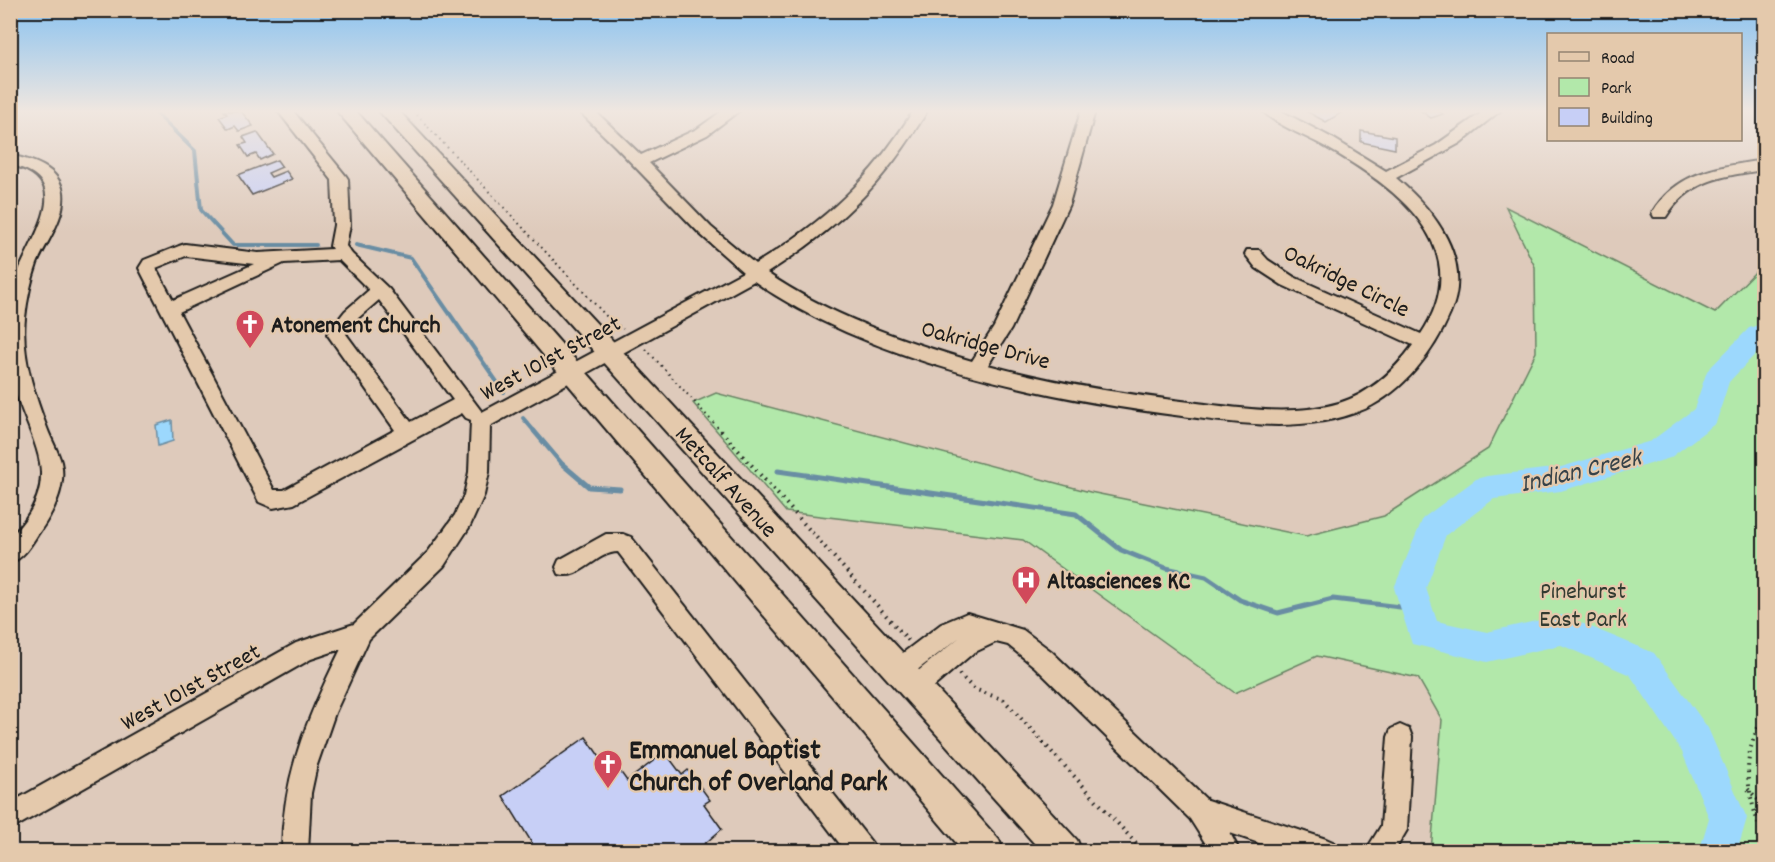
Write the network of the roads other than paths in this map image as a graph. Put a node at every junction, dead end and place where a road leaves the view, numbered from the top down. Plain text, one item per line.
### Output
1 (318, 151) edge
2 (381, 151) edge
3 (425, 151) edge
4 (629, 151) edge
5 (661, 151) edge
6 (895, 151) edge
7 (1077, 151) edge
8 (1340, 151) edge
9 (1438, 151) edge
10 (10, 160) edge
11 (640, 161) junction
12 (1764, 165) edge
13 (1385, 177) junction
14 (1660, 213) dead end
15 (344, 254) junction
16 (1253, 254) dead end
17 (282, 259) junction
18 (757, 273) junction
19 (380, 290) junction
20 (167, 310) junction
21 (1425, 342) junction
22 (611, 354) junction
23 (977, 368) junction
24 (572, 373) junction
25 (17, 396) edge
26 (465, 402) junction
27 (480, 422) junction
28 (408, 433) junction
29 (10, 554) edge
30 (567, 567) dead end
31 (994, 631) junction
32 (361, 632) junction
33 (907, 679) junction
34 (1400, 737) dead end
35 (1199, 810) junction
36 (10, 817) edge
37 (295, 852) edge
38 (863, 852) edge
39 (987, 852) edge
40 (1065, 852) edge
41 (1227, 852) edge
42 (1326, 852) edge
43 (1378, 852) edge

1 - 15 street
2 - 24 main road, Metcalf Avenue
3 - 22 main road, Metcalf Avenue
4 - 11 street, Oakridge Drive
5 - 11 street
6 - 18 street, West 101st Street
7 - 23 street
8 - 13 street, Oakridge Drive
9 - 13 street
10 - 25 street
11 - 18 street, Oakridge Drive
12 - 14 street
13 - 21 street, Oakridge Drive
15 - 17 street
15 - 19 street
16 - 21 street, Oakridge Circle
17 - 20 street
17 - 20 street
18 - 22 street, West 101st Street
18 - 23 street, Oakridge Drive
19 - 26 street
19 - 28 street
20 - 28 street
21 - 23 street, Oakridge Drive
22 - 24 street, West 101st Street
22 - 33 main road, Metcalf Avenue
24 - 27 street, West 101st Street
24 - 39 main road, Metcalf Avenue
25 - 29 street
26 - 27 street
26 - 28 street
27 - 32 street, West 101st Street
30 - 38 street
31 - 33 street
31 - 33 street
31 - 35 street
32 - 36 street, West 101st Street
32 - 37 street
33 - 40 main road, Metcalf Avenue
34 - 43 street
35 - 41 street
35 - 42 street

